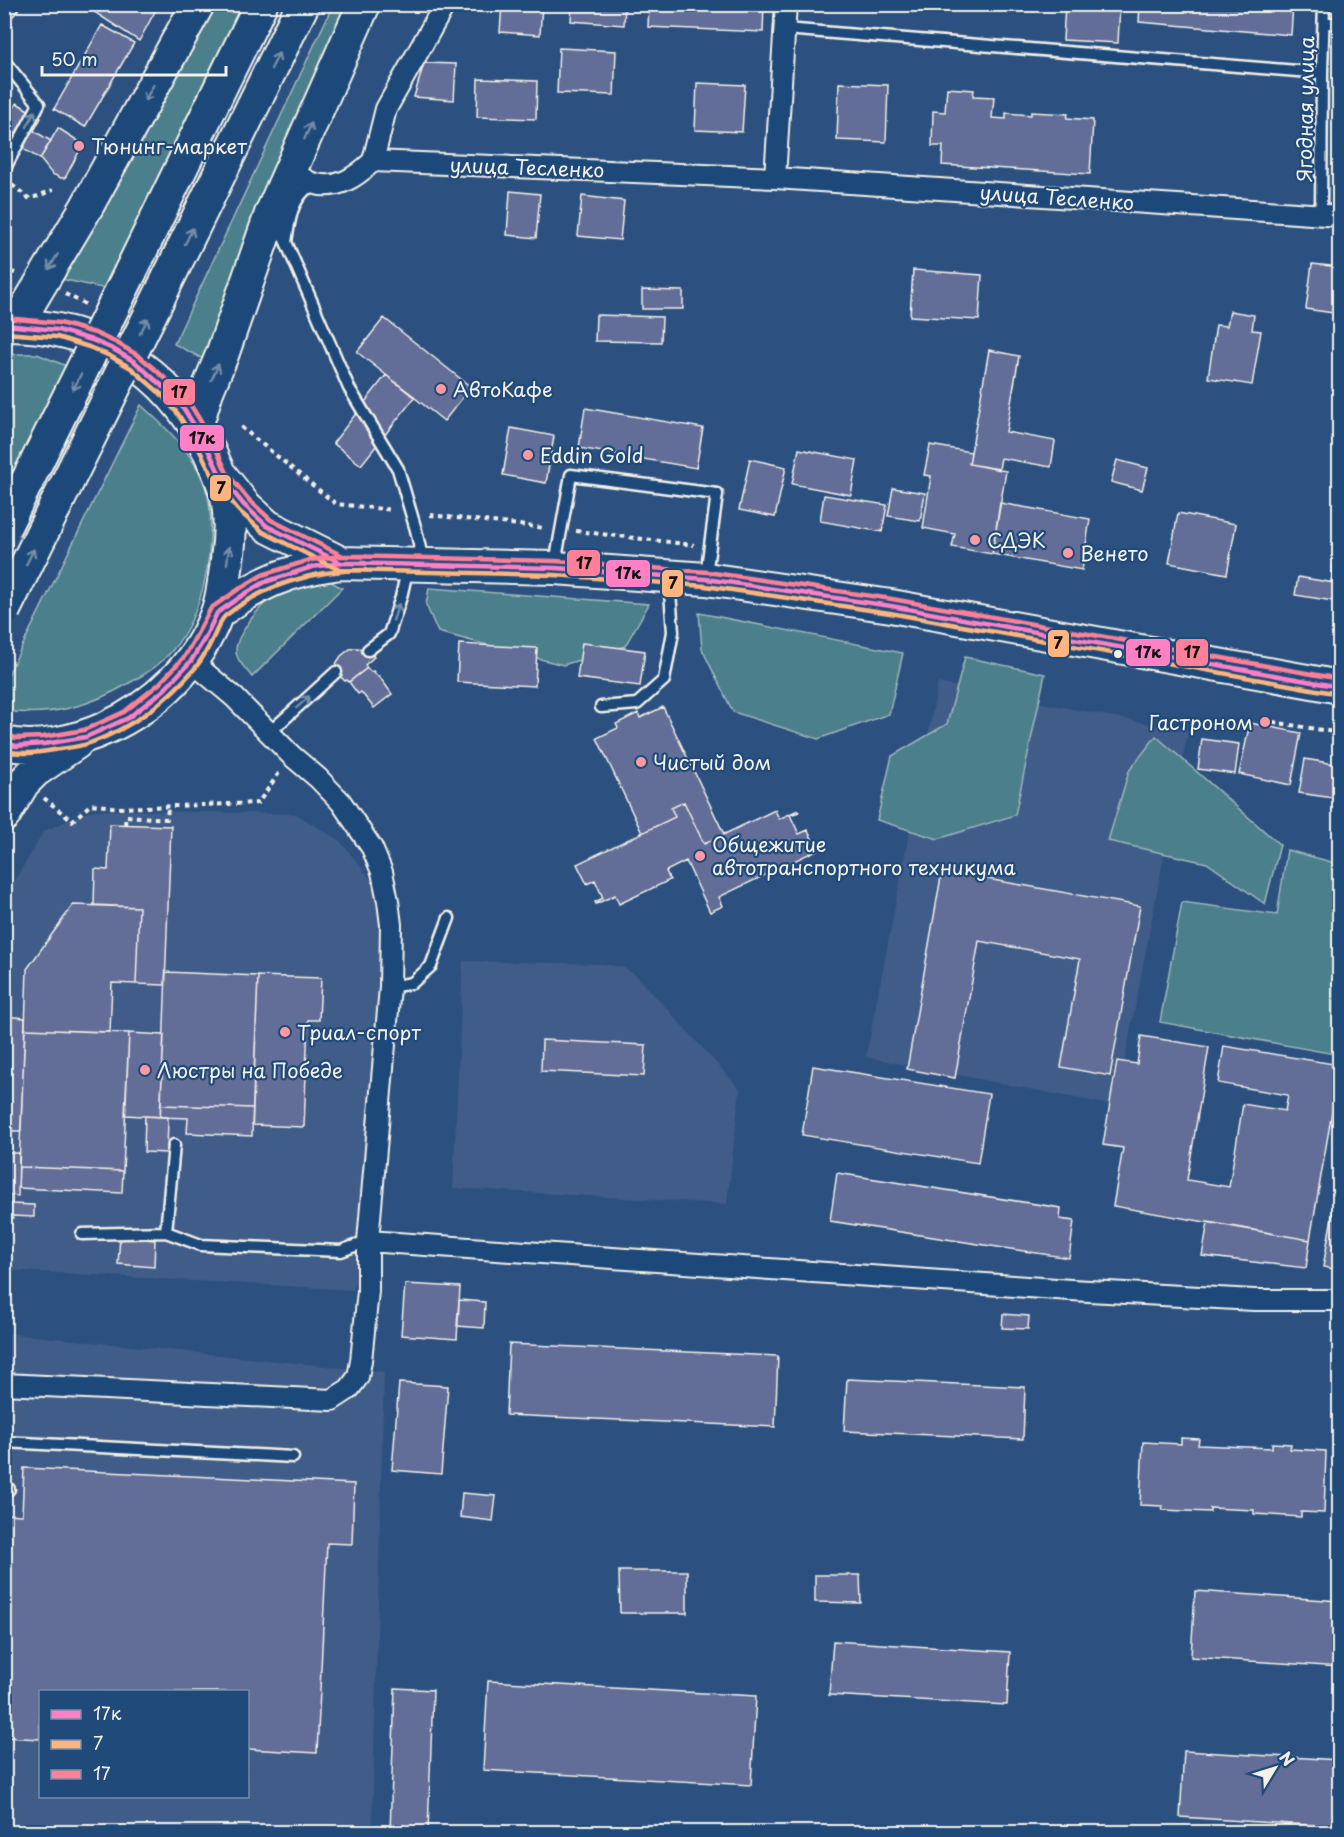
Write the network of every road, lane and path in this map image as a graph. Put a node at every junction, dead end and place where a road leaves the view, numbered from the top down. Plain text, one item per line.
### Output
1 (198, 4) edge
2 (261, 4) edge
3 (303, 4) edge
4 (364, 4) edge
5 (445, 4) edge
6 (786, 4) edge
7 (1324, 4) edge
8 (1324, 23) junction
9 (1340, 23) edge
10 (784, 29) junction
11 (4, 60) edge
12 (1322, 73) junction
13 (373, 161) junction
14 (4, 171) edge
15 (302, 177) junction
16 (775, 178) junction
17 (4, 179) edge
18 (53, 190) dead end
19 (271, 214) junction
20 (1330, 216) edge
21 (286, 242) junction
22 (4, 269) edge
23 (18, 274) dead end
24 (57, 291) dead end
25 (92, 307) dead end
26 (10, 325) edge
27 (196, 427) junction
28 (241, 427) dead end
29 (221, 477) junction
30 (410, 512) junction
31 (4, 528) edge
32 (561, 530) junction
33 (710, 547) junction
34 (341, 563) junction
35 (416, 564) junction
36 (555, 568) junction
37 (669, 576) junction
38 (706, 579) junction
39 (4, 610) edge
40 (217, 613) junction
41 (368, 650) dead end
42 (191, 661) junction
43 (336, 672) dead end
44 (1340, 687) edge
45 (602, 707) dead end
46 (1273, 722) dead end
47 (270, 732) junction
48 (1340, 733) edge
49 (86, 737) junction
50 (4, 743) edge
51 (292, 756) junction
52 (42, 796) dead end
53 (168, 807) junction
54 (4, 815) edge
55 (125, 824) dead end
56 (449, 918) dead end
57 (390, 987) junction
58 (174, 1145) dead end
59 (166, 1232) junction
60 (82, 1234) dead end
61 (368, 1240) junction
62 (1340, 1300) edge
63 (4, 1384) edge
64 (4, 1442) edge
65 (293, 1457) dead end

1 -> 26 main road
2 -> 31 main road, bridge
39 -> 3 main road, bridge
15 -> 4 main road
5 - 13 street
6 - 10 street
7 - 8 lane, Ягодная улица
8 - 9 lane
8 - 12 lane, Ягодная улица
10 - 12 lane
10 - 16 street
14 -> 11 lane
12 - 20 lane, Ягодная улица
13 - 15 street
13 - 16 street, улица Тесленко
15 - 19 main road
15 - 21 lane
16 - 20 street, улица Тесленко
17 - 18 path
19 - 21 lane
27 -> 19 main road
21 - 30 lane
22 - 23 path
24 - 25 path
26 - 27 main road
27 - 29 main road
28 - 30 path
29 - 34 main road
40 -> 29 main road
30 - 32 path
30 - 35 lane
32 - 33 path
32 - 33 lane
32 - 36 lane
33 - 38 lane
34 - 35 main road
34 - 40 main road
35 - 36 main road
41 -> 35 lane
36 - 37 main road
37 - 38 main road
37 - 45 lane
38 - 44 main road
40 - 42 main road
42 - 47 street
42 - 49 main road
47 -> 43 lane
46 - 48 path
47 - 51 street
49 - 50 main road
49 - 54 main road
51 - 53 path
51 - 57 street
52 - 53 path
53 - 55 path
56 - 57 lane
57 - 61 street
58 - 59 lane
59 - 60 lane
59 - 61 lane
61 - 62 street
61 - 63 street
64 - 65 lane

